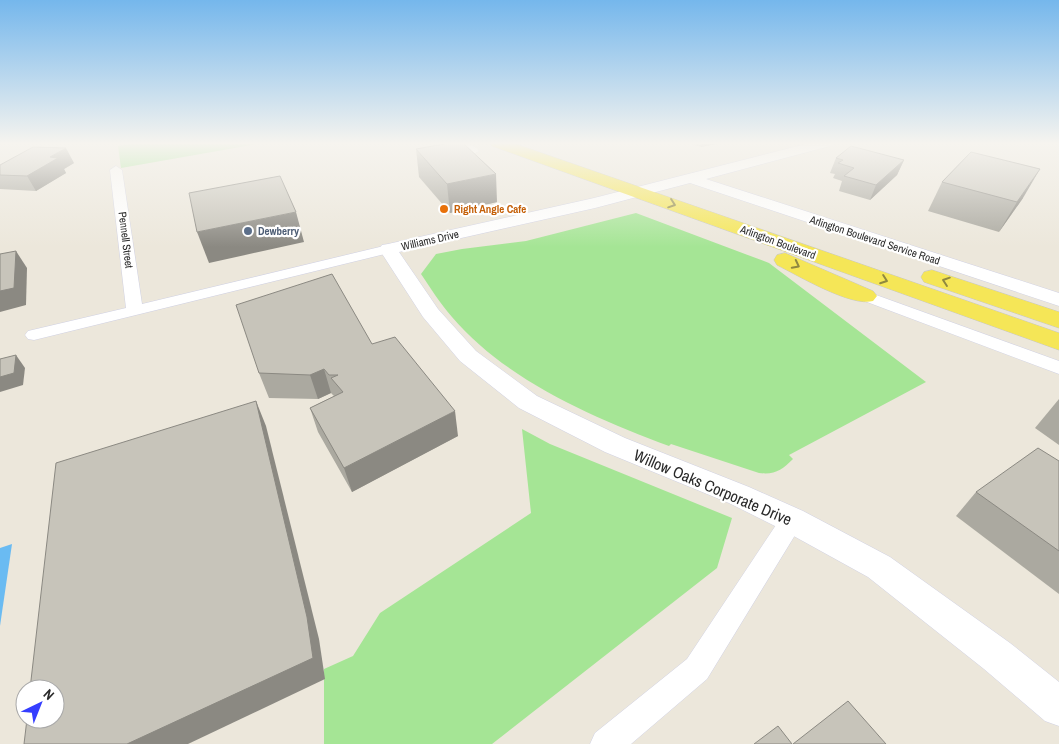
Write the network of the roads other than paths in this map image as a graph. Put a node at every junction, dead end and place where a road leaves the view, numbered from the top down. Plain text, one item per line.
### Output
1 (117, 178) edge
2 (596, 178) edge
3 (642, 178) edge
4 (691, 178) joint
5 (664, 185) junction
6 (637, 192) junction
7 (708, 217) junction
8 (388, 249) junction
9 (865, 296) joint
10 (1059, 300) edge
11 (134, 309) junction
12 (1056, 332) edge
13 (34, 335) dead end
14 (1059, 368) edge
15 (792, 520) junction
16 (1059, 707) edge
17 (606, 744) edge

1 - 11 street, Pennell Street
2 - 6 main road, Arlington Boulevard
3 - 5 main road, Arlington Boulevard
4 - 5 street, Williams Drive
4 - 10 street, Arlington Boulevard Service Road
5 - 6 street, Williams Drive
12 -> 5 main road, Arlington Boulevard
6 -> 7 main road, Arlington Boulevard
6 - 8 street, Williams Drive
7 -> 9 main road
7 -> 12 main road, Arlington Boulevard
8 - 11 street, Williams Drive
8 - 15 street, Willow Oaks Corporate Drive
9 - 14 street
11 - 13 street, Williams Drive
15 - 16 street, Willow Oaks Corporate Drive
15 - 17 street

